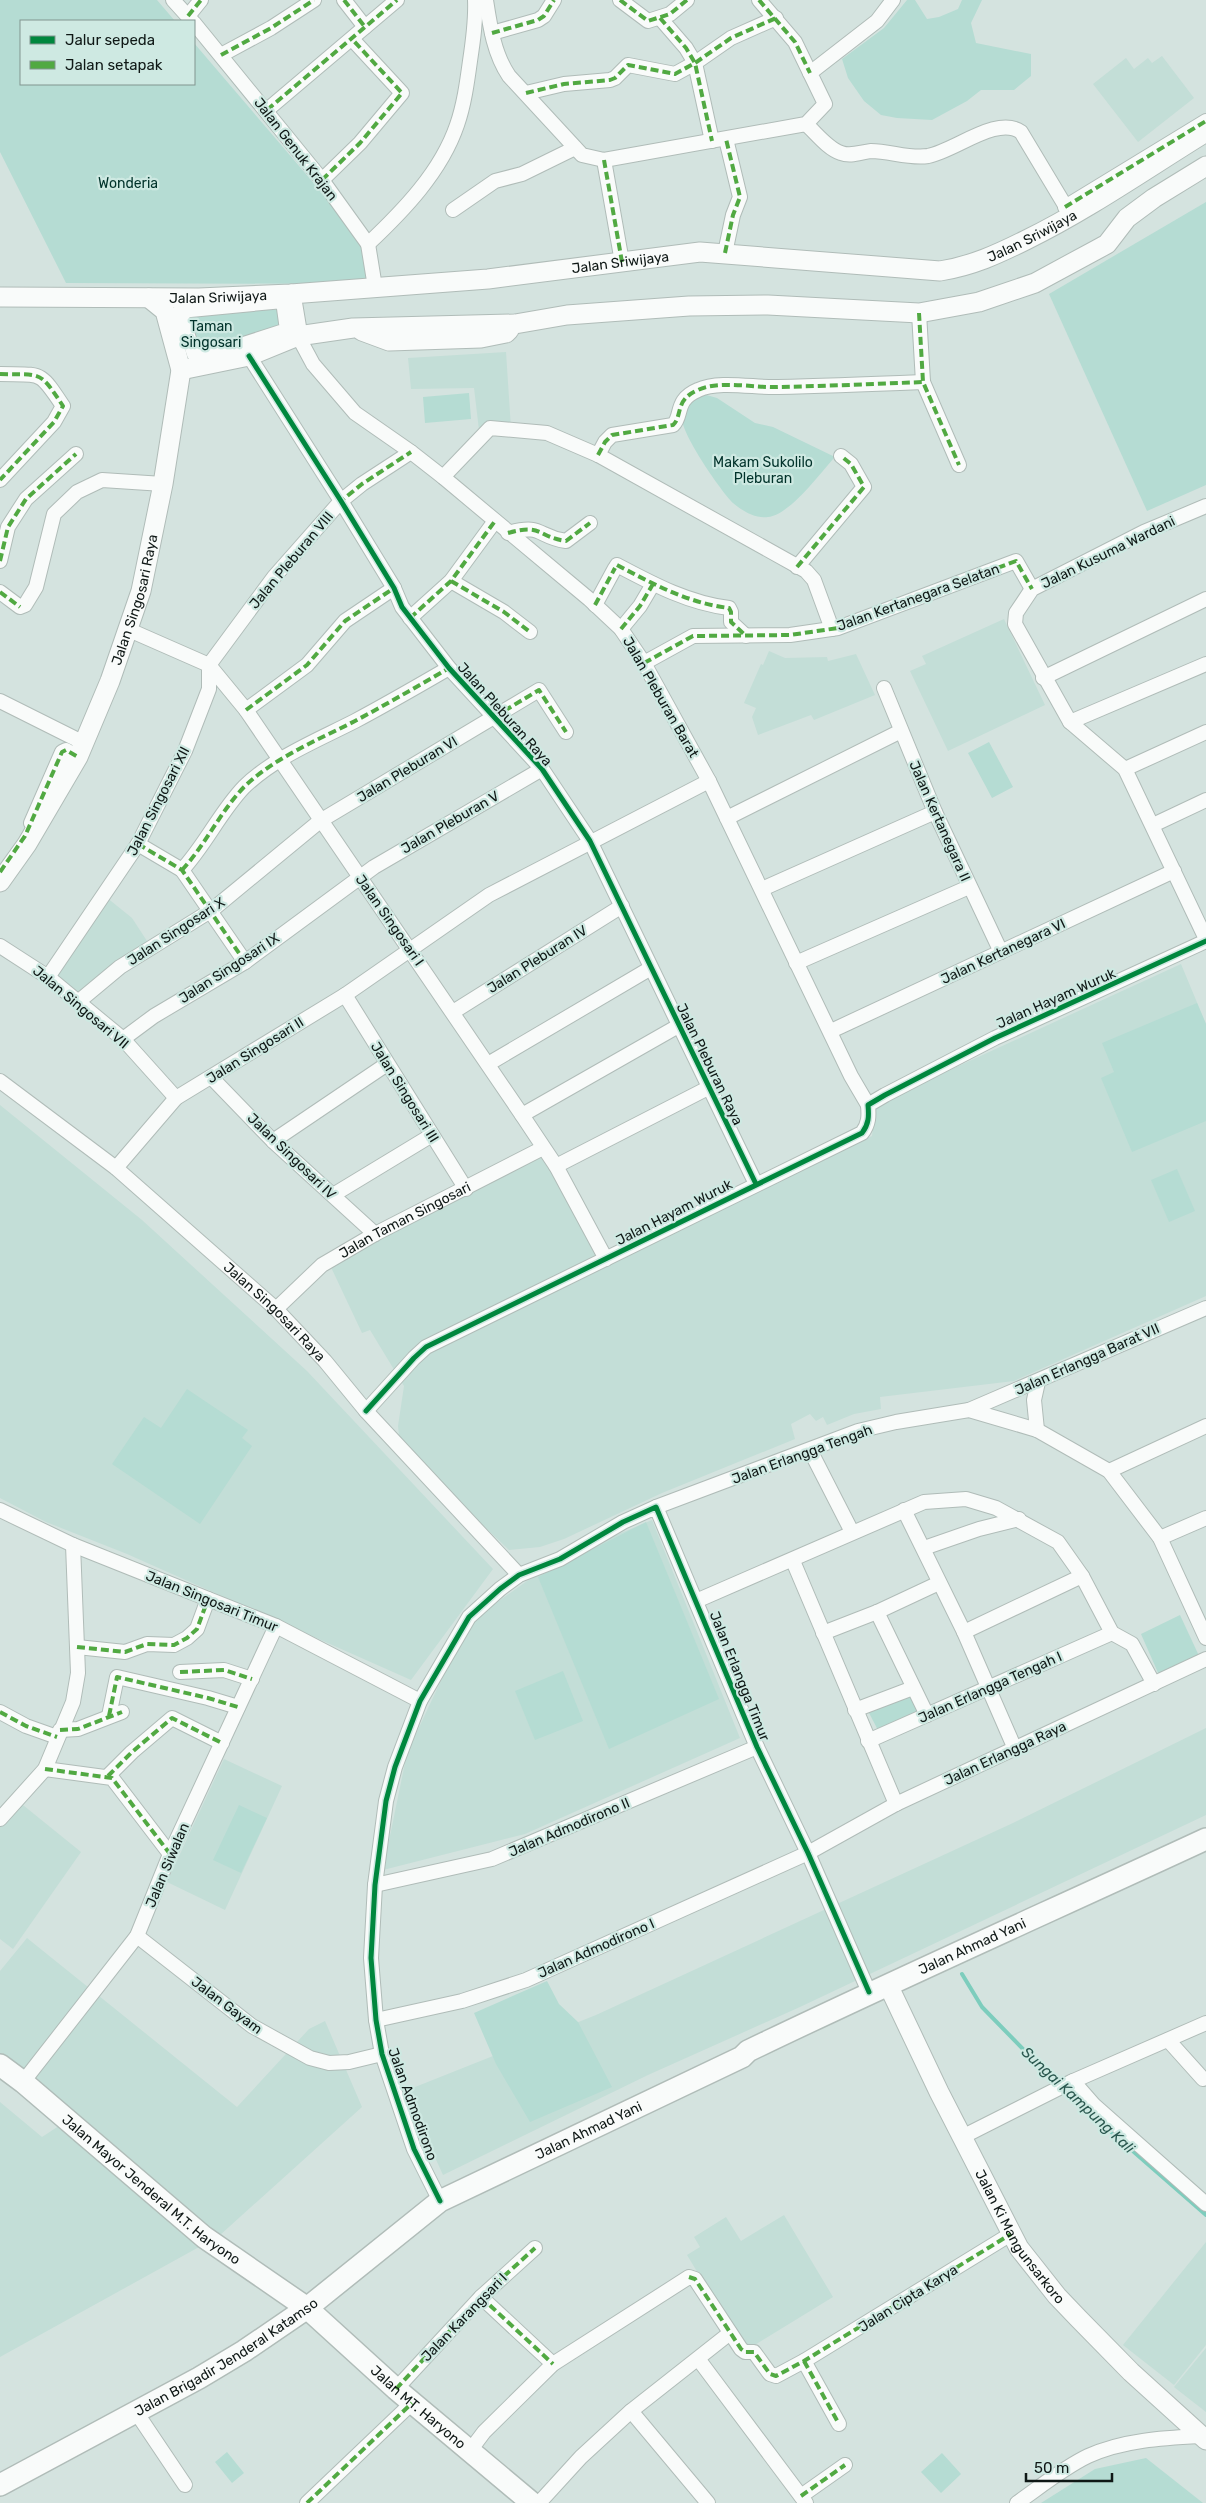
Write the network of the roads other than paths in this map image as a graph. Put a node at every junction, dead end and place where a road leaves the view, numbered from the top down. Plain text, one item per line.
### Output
1 (173, 0) edge
2 (201, 0) edge
3 (313, 0) edge
4 (344, 0) edge
5 (397, 0) edge
6 (474, 0) edge
7 (486, 0) edge
8 (554, 0) edge
9 (620, 0) edge
10 (688, 0) edge
11 (759, 0) edge
12 (893, 0) edge
13 (660, 18) junction
14 (776, 18) junction
15 (191, 20) edge
16 (195, 25) edge
17 (365, 27) junction
18 (492, 33) junction
19 (352, 39) junction
20 (221, 55) junction
21 (695, 63) junction
22 (810, 73) junction
23 (526, 93) junction
24 (267, 110) junction
25 (1206, 121) edge
26 (806, 124) junction
27 (1206, 132) edge
28 (726, 139) junction
29 (712, 141) junction
30 (575, 148) junction
31 (604, 160) junction
32 (1206, 166) edge
33 (322, 180) junction
34 (453, 210) dead end
35 (1068, 212) junction
36 (368, 244) junction
37 (725, 253) junction
38 (622, 262) junction
39 (375, 287) junction
40 (291, 294) junction
41 (0, 297) edge
42 (168, 304) junction
43 (919, 313) junction
44 (298, 336) junction
45 (194, 354) joint
46 (250, 356) junction
47 (181, 370) junction
48 (0, 374) edge
49 (923, 382) junction
50 (411, 452) junction
51 (76, 454) dead end
52 (598, 455) junction
53 (841, 456) dead end
54 (959, 465) dead end
55 (443, 477) junction
56 (0, 480) edge
57 (164, 484) junction
58 (341, 501) junction
59 (1206, 506) edge
60 (495, 521) junction
61 (590, 523) dead end
62 (3, 531) edge
63 (508, 533) junction
64 (0, 560) edge
65 (797, 567) junction
66 (451, 581) junction
67 (653, 584) junction
68 (394, 588) junction
69 (1032, 589) junction
70 (0, 592) edge
71 (1206, 599) edge
72 (595, 605) junction
73 (410, 618) junction
74 (621, 628) junction
75 (127, 629) junction
76 (832, 629) junction
77 (530, 632) dead end
78 (746, 636) junction
79 (644, 663) junction
80 (1206, 664) edge
81 (209, 665) junction
82 (448, 668) junction
83 (1043, 678) junction
84 (884, 688) dead end
85 (0, 701) edge
86 (246, 710) junction
87 (494, 717) junction
88 (1070, 722) junction
89 (901, 731) junction
90 (566, 732) dead end
91 (1206, 732) edge
92 (81, 750) junction
93 (280, 760) junction
94 (542, 769) junction
95 (1125, 769) junction
96 (709, 781) junction
97 (1206, 800) edge
98 (935, 812) junction
99 (727, 818) junction
100 (320, 821) junction
101 (1153, 825) junction
102 (590, 841) junction
103 (138, 844) junction
104 (182, 870) junction
105 (1174, 871) junction
106 (0, 872) edge
107 (359, 877) junction
108 (0, 882) edge
109 (969, 887) junction
110 (762, 889) junction
111 (622, 906) junction
112 (212, 910) junction
113 (1206, 940) edge
114 (0, 946) edge
115 (410, 948) junction
116 (1000, 952) junction
117 (245, 962) junction
118 (796, 963) junction
119 (651, 968) junction
120 (48, 977) junction
121 (345, 995) junction
122 (78, 1002) junction
123 (453, 1012) junction
124 (680, 1025) junction
125 (832, 1031) junction
126 (123, 1039) junction
127 (387, 1064) junction
128 (488, 1064) junction
129 (211, 1077) junction
130 (0, 1081) edge
131 (708, 1088) junction
132 (176, 1098) junction
133 (868, 1105) junction
134 (522, 1115) junction
135 (432, 1134) junction
136 (273, 1141) junction
137 (543, 1148) junction
138 (556, 1166) junction
139 (116, 1168) junction
140 (756, 1184) junction
141 (466, 1189) junction
142 (333, 1196) junction
143 (375, 1234) junction
144 (606, 1259) junction
145 (1206, 1308) edge
146 (276, 1309) junction
147 (1038, 1382) junction
148 (366, 1410) junction
149 (968, 1410) junction
150 (1206, 1426) edge
151 (1037, 1430) junction
152 (810, 1450) junction
153 (1109, 1470) junction
154 (656, 1507) junction
155 (0, 1510) edge
156 (904, 1510) junction
157 (1206, 1518) edge
158 (1019, 1519) junction
159 (852, 1532) junction
160 (1160, 1538) junction
161 (73, 1545) junction
162 (924, 1548) junction
163 (793, 1561) junction
164 (519, 1575) junction
165 (1082, 1576) junction
166 (939, 1583) junction
167 (208, 1599) junction
168 (696, 1600) junction
169 (877, 1612) junction
170 (276, 1626) junction
171 (964, 1632) junction
172 (823, 1633) junction
173 (1112, 1633) junction
174 (1206, 1638) edge
175 (77, 1647) junction
176 (1206, 1659) edge
177 (180, 1672) dead end
178 (252, 1679) junction
179 (1154, 1684) junction
180 (913, 1688) junction
181 (989, 1688) junction
182 (420, 1701) junction
183 (238, 1707) junction
184 (855, 1710) junction
185 (0, 1712) edge
186 (927, 1716) junction
187 (58, 1733) junction
188 (868, 1741) junction
189 (222, 1743) junction
190 (757, 1748) junction
191 (1015, 1749) junction
192 (45, 1769) junction
193 (108, 1776) junction
194 (896, 1804) junction
195 (0, 1819) edge
196 (1206, 1839) edge
197 (1206, 1849) edge
198 (808, 1853) junction
199 (170, 1854) junction
200 (375, 1886) junction
201 (137, 1936) junction
202 (880, 1992) junction
203 (376, 2020) junction
204 (1206, 2023) edge
205 (1168, 2040) junction
206 (382, 2054) junction
207 (0, 2065) edge
208 (1203, 2078) dead end
209 (24, 2082) junction
210 (1071, 2082) junction
211 (962, 2137) junction
212 (1205, 2201) edge
213 (438, 2203) junction
214 (1012, 2234) junction
215 (535, 2248) dead end
216 (481, 2297) junction
217 (307, 2308) junction
218 (730, 2333) junction
219 (699, 2360) junction
220 (804, 2361) junction
221 (553, 2364) junction
222 (396, 2389) junction
223 (412, 2403) junction
224 (136, 2412) junction
225 (631, 2412) junction
226 (839, 2424) dead end
227 (1203, 2438) edge
228 (469, 2452) junction
229 (845, 2465) dead end
230 (0, 2485) edge
231 (185, 2485) dead end
232 (803, 2500) edge
233 (307, 2503) edge
234 (532, 2503) edge
235 (539, 2503) edge
236 (708, 2503) edge
237 (1018, 2503) edge

1 - 15 street, Jalan Genuk Krajan
2 - 15 street
3 - 20 street
4 - 17 street
5 - 17 street
6 - 36 street
7 - 18 street
8 - 18 street
9 - 13 street
10 - 13 street
11 - 14 street
12 - 22 street
13 - 21 street
14 - 21 street
14 - 22 street
16 - 20 street, Jalan Genuk Krajan
17 - 19 street
18 - 23 street
19 - 24 street
19 - 33 street
20 - 24 street, Jalan Genuk Krajan
21 - 23 street
21 - 29 street
22 - 26 street
23 - 30 street
24 - 33 street, Jalan Genuk Krajan
25 - 35 street, Jalan Sriwijaya
26 - 28 street
26 - 35 street
27 - 35 main road, Jalan Sriwijaya
28 - 29 street
28 - 37 street
29 - 31 street
30 - 31 street
30 - 34 street
31 - 38 street
32 - 43 main road
33 - 36 street, Jalan Genuk Krajan
35 - 37 main road, Jalan Sriwijaya
36 - 39 street, Jalan Genuk Krajan
37 - 38 main road, Jalan Sriwijaya
38 - 39 main road, Jalan Sriwijaya
39 - 40 main road, Jalan Sriwijaya
40 - 42 main road, Jalan Sriwijaya
40 - 44 main road
41 - 42 main road, Jalan Sriwijaya
42 - 47 main road, Jalan Singosari Raya
43 - 44 main road
43 - 49 street
44 - 46 main road
44 - 50 street, Jalan Pleburan Barat
45 - 45 street
46 - 47 main road
46 - 58 street, Jalan Pleburan Raya
47 - 57 main road, Jalan Singosari Raya
48 - 56 street
49 - 52 street
49 - 54 street
50 - 55 street, Jalan Pleburan Barat
50 - 58 street, Jalan Pleburan VIII
51 - 62 street
52 - 55 street
52 - 65 street
53 - 65 street
55 - 60 street, Jalan Pleburan Barat
57 - 70 street
57 - 75 main road, Jalan Singosari Raya
58 - 68 street, Jalan Pleburan Raya
58 - 81 street, Jalan Pleburan VIII
59 - 69 street, Jalan Kusuma Wardani
60 - 63 street, Jalan Pleburan Barat
60 - 66 street
61 - 63 street
62 - 64 street
63 - 72 street, Jalan Pleburan Barat
65 - 76 street
66 - 73 street
66 - 77 street
67 - 72 street
67 - 74 street
67 - 78 street
68 - 73 street, Jalan Pleburan Raya
68 - 86 street
69 - 76 street, Jalan Kertanegara Selatan
69 - 83 street, Jalan Kusuma Wardani
71 - 83 street
72 - 74 street, Jalan Pleburan Barat
73 - 82 street, Jalan Pleburan Raya
74 - 79 street, Jalan Pleburan Barat
75 - 81 street, Jalan Singosari I
75 - 92 main road, Jalan Singosari Raya
76 - 78 street, Jalan Kertanegara Selatan
78 - 79 street, Jalan Kertanegara Selatan
79 - 96 street, Jalan Pleburan Barat
80 - 88 street
81 - 86 street, Jalan Singosari I
81 - 103 street, Jalan Singosari XII
82 - 87 street, Jalan Pleburan Raya
82 - 93 street
83 - 88 street, Jalan Kusuma Wardani
84 - 89 street, Jalan Kertanegara II
85 - 92 street
86 - 93 street, Jalan Singosari I
87 - 90 street, Jalan Pleburan VI
87 - 94 street, Jalan Pleburan Raya
87 - 100 street, Jalan Pleburan VI
88 - 95 street, Jalan Kusuma Wardani
89 - 98 street, Jalan Kertanegara II
89 - 99 street
91 - 95 street
92 - 106 street
92 - 108 main road, Jalan Singosari Raya
93 - 100 street, Jalan Singosari I
93 - 104 street
94 - 102 street, Jalan Pleburan Raya
94 - 107 street, Jalan Pleburan V
95 - 101 street, Jalan Kusuma Wardani
96 - 99 street, Jalan Pleburan Barat
96 - 102 street, Jalan Singosari II
97 - 101 street
98 - 109 street, Jalan Kertanegara II
98 - 110 street
99 - 110 street, Jalan Pleburan Barat
100 - 107 street, Jalan Singosari I
100 - 112 street, Jalan Singosari X
101 - 105 street, Jalan Kusuma Wardani
102 - 111 street, Jalan Pleburan Raya
102 - 115 street, Jalan Singosari II
103 - 104 street
103 - 120 street, Jalan Singosari XII
104 - 112 street
105 - 113 street, Jalan Kusuma Wardani
105 - 116 street, Jalan Kertanegara VI
107 - 115 street, Jalan Singosari I
107 - 117 street, Jalan Singosari IX
109 - 116 street, Jalan Kertanegara II
109 - 118 street
110 - 118 street, Jalan Pleburan Barat
111 - 119 street, Jalan Pleburan Raya
111 - 123 street, Jalan Pleburan IV
112 - 117 street
112 - 122 street, Jalan Singosari X
113 - 133 street, Jalan Hayam Wuruk
114 - 120 street, Jalan Singosari VII
115 - 121 street, Jalan Singosari II
115 - 123 street, Jalan Singosari I
116 - 125 street, Jalan Kertanegara VI
117 - 126 street, Jalan Singosari IX
118 - 125 street, Jalan Pleburan Barat
119 - 124 street, Jalan Pleburan Raya
119 - 128 street
120 - 122 street, Jalan Singosari VII
121 - 127 street, Jalan Singosari III
121 - 129 street, Jalan Singosari II
122 - 126 street, Jalan Singosari VII
123 - 128 street, Jalan Singosari I
124 - 131 street, Jalan Pleburan Raya
124 - 134 street
125 - 133 street, Jalan Pleburan Barat
126 - 132 street, Jalan Singosari VII
127 - 135 street, Jalan Singosari III
127 - 136 street
128 - 134 street, Jalan Singosari I
129 - 132 street, Jalan Singosari II
129 - 136 street, Jalan Singosari IV
130 - 139 street, Jalan Singosari Raya
131 - 138 street
131 - 140 street, Jalan Pleburan Raya
132 - 139 street, Jalan Singosari II
133 - 140 street, Jalan Hayam Wuruk
134 - 137 street, Jalan Singosari I
135 - 141 street, Jalan Singosari III
135 - 142 street
136 - 142 street, Jalan Singosari IV
137 - 138 street, Jalan Singosari I
137 - 141 street, Jalan Taman Singosari
138 - 144 street, Jalan Singosari I
139 - 146 street, Jalan Singosari Raya
140 - 144 street, Jalan Hayam Wuruk
141 - 143 street, Jalan Taman Singosari
142 - 143 street, Jalan Singosari IV
143 - 146 street, Jalan Taman Singosari
144 - 148 street, Jalan Hayam Wuruk
145 - 147 street, Jalan Erlangga Barat VII
146 - 148 street, Jalan Singosari Raya
147 - 149 street, Jalan Erlangga Barat VII
147 - 151 street
148 - 164 street, Jalan Singosari Raya
149 - 151 street, Jalan Erlangga Tengah
149 - 152 street, Jalan Erlangga Tengah
150 - 153 street
151 - 153 street, Jalan Erlangga Tengah
152 - 154 street, Jalan Erlangga Tengah
152 - 159 street
153 - 160 street, Jalan Erlangga Tengah
154 - 164 street
154 - 168 street, Jalan Erlangga Timur
155 - 161 street, Jalan Singosari Timur
156 - 158 street
156 - 159 street
156 - 162 street
157 - 160 street
158 - 162 street
158 - 165 street
159 - 163 street
160 - 174 street, Jalan Erlangga Tengah
161 - 167 street, Jalan Singosari Timur
161 - 175 street
162 - 166 street
163 - 168 street
163 - 172 street
164 - 182 street, Jalan Admodirono
165 - 171 street
165 - 173 street
166 - 169 street
166 - 171 street
167 - 170 street, Jalan Singosari Timur
167 - 175 street
168 - 190 street, Jalan Erlangga Timur
169 - 172 street
169 - 180 street
170 - 178 street, Jalan Siwalan
170 - 182 street, Jalan Singosari Timur
171 - 181 street
172 - 184 street
173 - 179 street
173 - 181 street, Jalan Erlangga Tengah I
175 - 187 street
176 - 179 street, Jalan Erlangga Raya
177 - 178 street
178 - 183 street, Jalan Siwalan
179 - 191 street, Jalan Erlangga Raya
180 - 184 street
180 - 186 street
181 - 186 street, Jalan Erlangga Tengah I
181 - 191 street
182 - 200 street, Jalan Admodirono
183 - 187 street
183 - 189 street, Jalan Siwalan
184 - 188 street
185 - 187 street
186 - 188 street, Jalan Erlangga Tengah I
187 - 192 street
188 - 194 street
189 - 193 street
189 - 199 street, Jalan Siwalan
190 - 198 street, Jalan Erlangga Timur
190 - 200 street, Jalan Admodirono II
191 - 194 street, Jalan Erlangga Raya
192 - 193 street
192 - 195 street
193 - 199 street
194 - 198 street, Jalan Erlangga Raya
196 - 202 main road, Jalan Ahmad Yani
197 - 202 main road, Jalan Ahmad Yani
198 - 202 street, Jalan Erlangga Timur
198 - 203 street, Jalan Admodirono I
199 - 201 street, Jalan Siwalan
200 - 203 street, Jalan Admodirono
201 - 206 street, Jalan Gayam
201 - 209 street, Jalan Siwalan
202 - 211 main road, Jalan Ki Mangunsarkoro
202 - 213 main road, Jalan Ahmad Yani
203 - 206 street, Jalan Admodirono
204 - 205 street
205 - 208 street
205 - 210 street
206 - 213 street, Jalan Admodirono
207 - 209 main road, Jalan Mayor Jenderal M.T. Haryono
209 - 217 main road, Jalan Mayor Jenderal M.T. Haryono
210 - 211 street
210 - 212 street
211 - 214 main road, Jalan Ki Mangunsarkoro
213 - 217 main road, Jalan Brigadir Jenderal Katamso
214 - 220 street, Jalan Cipta Karya
214 - 227 main road, Jalan Ki Mangunsarkoro
215 - 216 street, Jalan Karangsari I
216 - 221 street
216 - 222 street, Jalan Karangsari I
217 - 222 main road, Jalan MT. Haryono
217 - 224 main road, Jalan Brigadir Jenderal Katamso
218 - 219 street
218 - 220 street, Jalan Cipta Karya
218 - 221 street
219 - 225 street
219 - 232 street
220 - 226 street
221 - 228 street
222 - 223 main road, Jalan MT. Haryono
223 - 228 main road, Jalan MT. Haryono
223 - 233 street
224 - 230 main road, Jalan Brigadir Jenderal Katamso
224 - 231 street
225 - 235 street
225 - 236 street
227 - 237 street
228 - 234 main road, Jalan MT. Haryono
229 - 232 street

